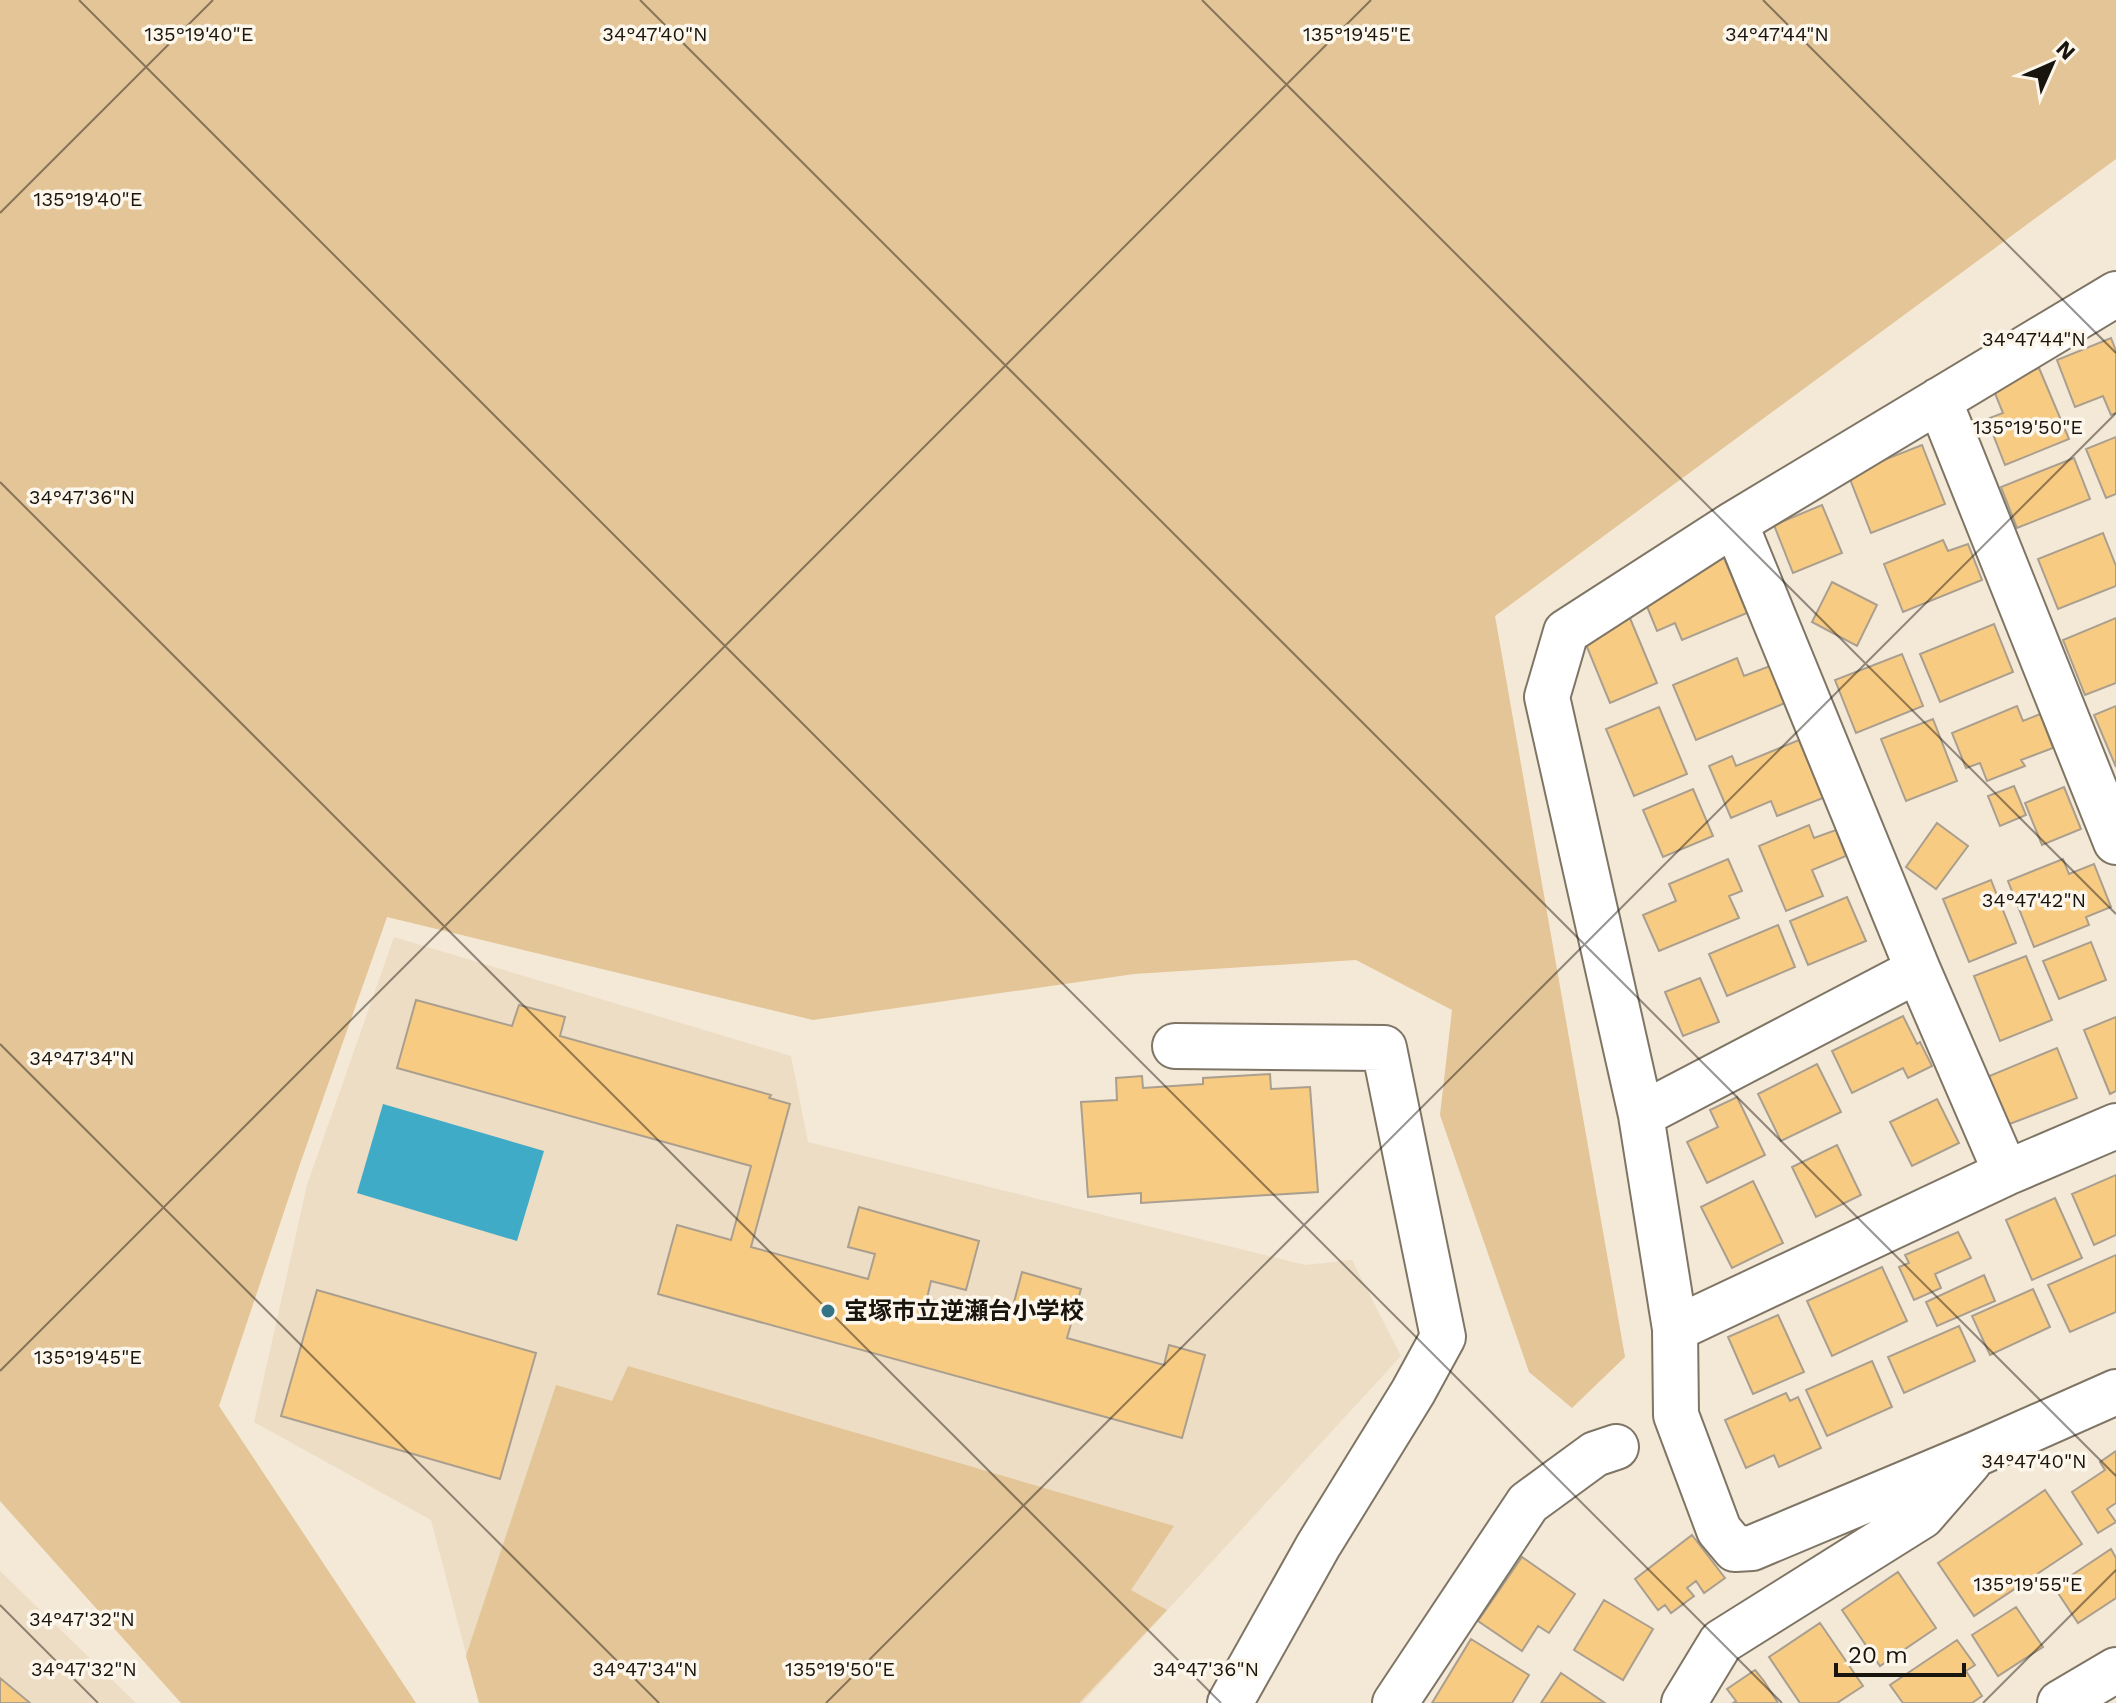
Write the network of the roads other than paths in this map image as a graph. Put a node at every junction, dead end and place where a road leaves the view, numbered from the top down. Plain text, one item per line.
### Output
1 (2116, 294) edge
2 (1939, 400) junction
3 (1735, 523) junction
4 (2116, 842) edge
5 (1918, 970) junction
6 (1175, 1046) dead end
7 (1641, 1115) junction
8 (2116, 1126) edge
9 (2006, 1173) junction
10 (1675, 1329) junction
11 (2116, 1392) edge
12 (1616, 1447) dead end
13 (1977, 1453) junction
14 (2116, 1670) edge
15 (1230, 1703) edge
16 (1395, 1703) edge
17 (1684, 1703) edge
18 (2060, 1703) edge

1 - 2 street
2 - 3 street
2 - 4 street
3 - 5 street
3 - 7 street
5 - 7 street
5 - 9 street
6 - 15 street
7 - 10 street
8 - 9 street
9 - 10 street
10 - 13 street
11 - 13 street
12 - 16 street
13 - 17 street
14 - 18 street

